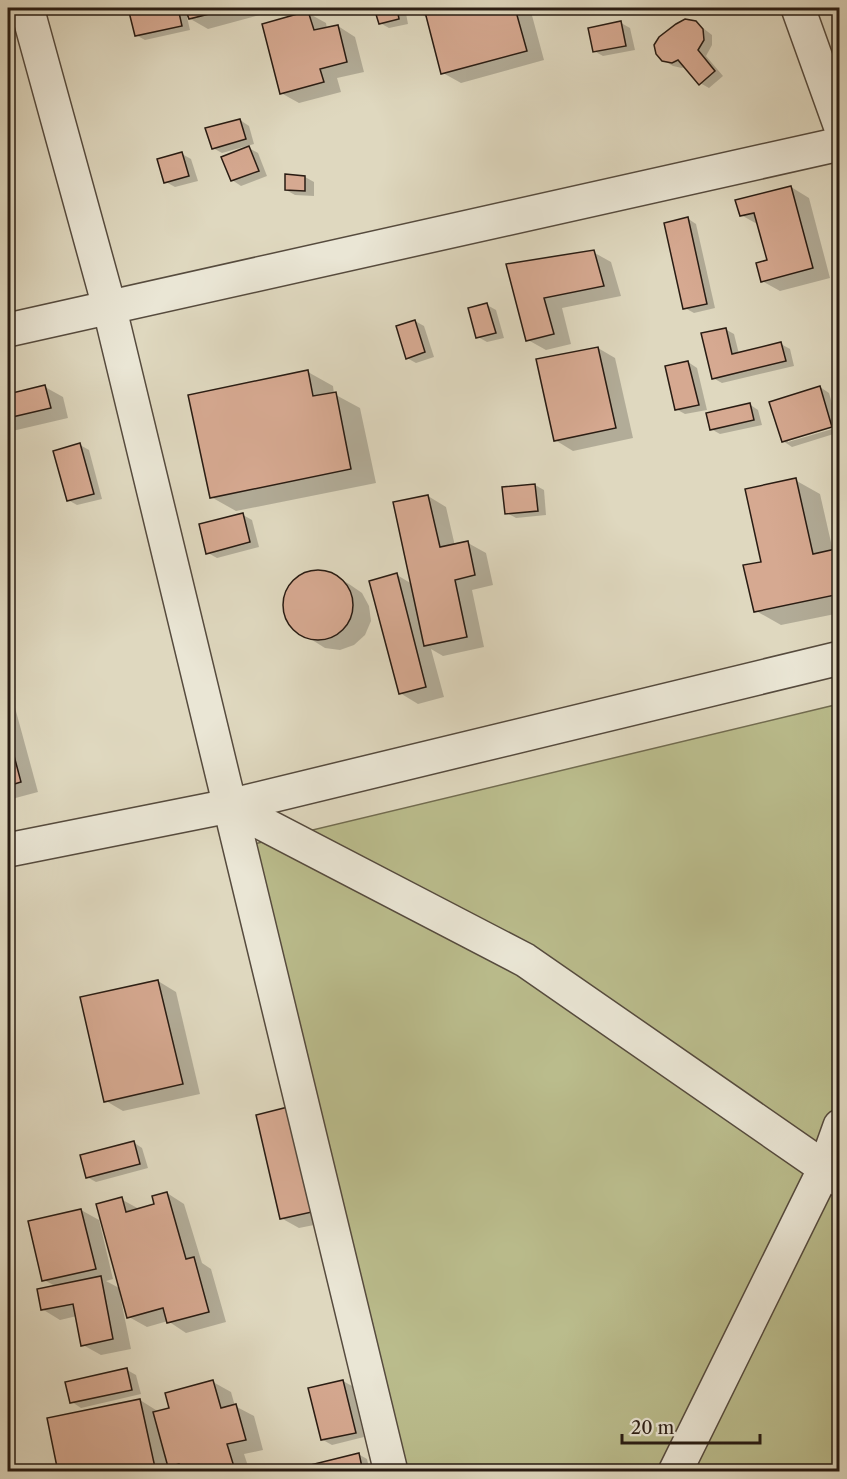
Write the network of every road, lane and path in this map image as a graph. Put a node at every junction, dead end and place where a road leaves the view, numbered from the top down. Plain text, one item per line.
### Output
1 (27, 8) edge
2 (798, 8) edge
3 (840, 125) edge
4 (840, 144) edge
5 (109, 306) junction
6 (8, 330) edge
7 (840, 658) edge
8 (229, 806) junction
9 (8, 850) edge
10 (840, 1126) edge
11 (832, 1174) edge
12 (391, 1472) edge
13 (675, 1472) edge

1 - 5 street
2 - 3 street
4 - 5 street
5 - 6 street
5 - 8 street
7 - 8 street
8 - 9 street
8 - 11 street
8 - 12 street
10 - 11 street
11 - 13 street

